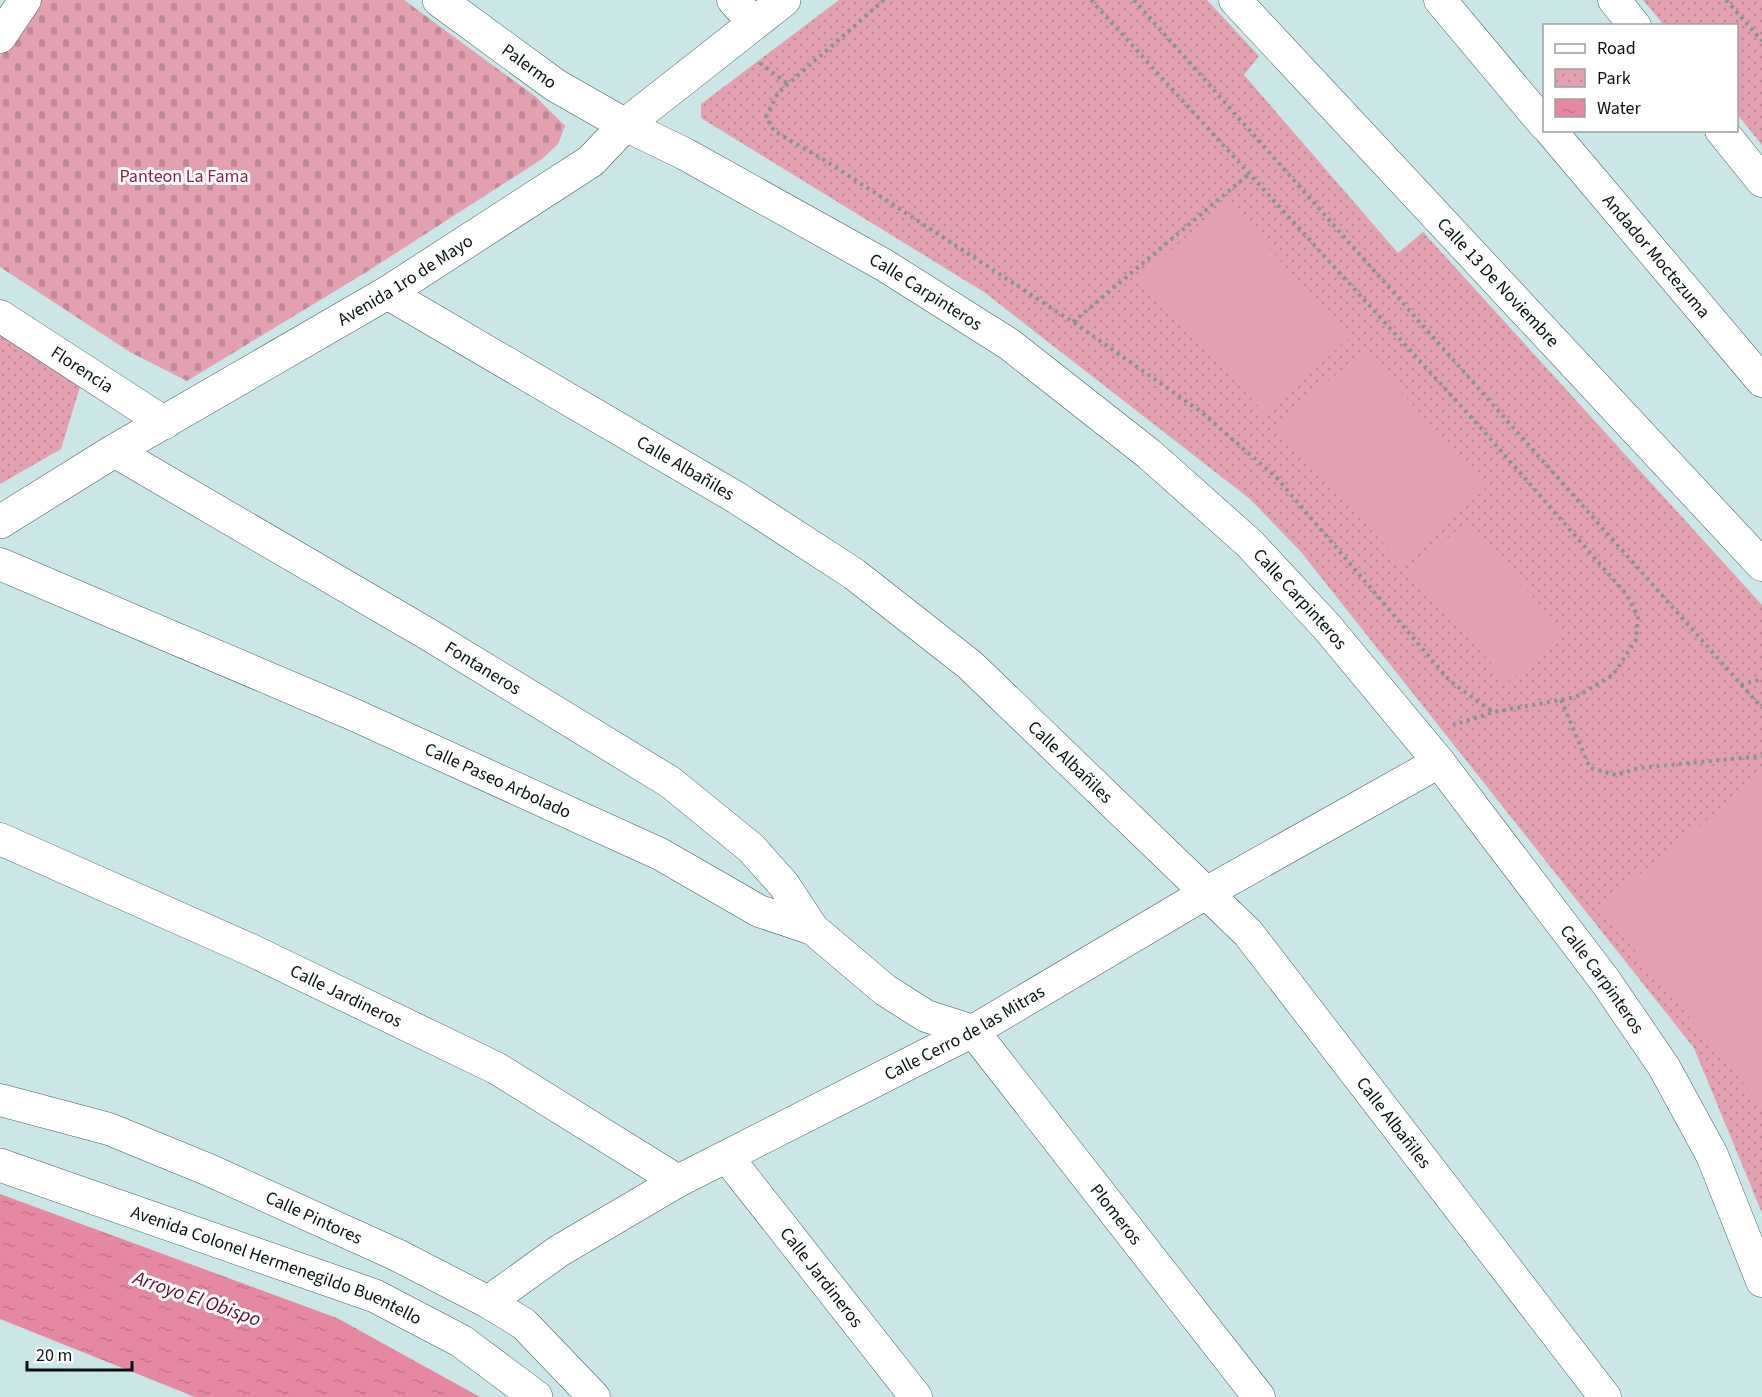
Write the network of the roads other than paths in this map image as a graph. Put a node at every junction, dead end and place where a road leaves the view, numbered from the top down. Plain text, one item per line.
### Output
1 (439, 0) edge
2 (784, 0) edge
3 (1235, 0) edge
4 (1440, 0) edge
5 (1614, 0) edge
6 (743, 12) edge
7 (1633, 24) edge
8 (1543, 122) edge
9 (626, 125) junction
10 (1552, 132) edge
11 (1723, 132) edge
12 (1762, 181) edge
13 (387, 294) junction
14 (0, 316) edge
15 (1762, 381) edge
16 (165, 423) junction
17 (114, 451) junction
18 (0, 522) edge
19 (0, 564) edge
20 (1762, 565) edge
21 (1439, 762) junction
22 (0, 839) edge
23 (1206, 893) junction
24 (813, 929) junction
25 (973, 1031) junction
26 (0, 1100) edge
27 (727, 1157) junction
28 (0, 1165) edge
29 (678, 1181) junction
30 (1762, 1281) edge
31 (488, 1302) junction
32 (536, 1397) edge
33 (594, 1397) edge
34 (916, 1397) edge
35 (1259, 1397) edge
36 (1605, 1397) edge

1 - 9 street, Palermo
2 - 6 street, Avenida 1ro de Mayo
3 - 20 street, Calle 13 De Noviembre
4 - 8 street
5 - 7 street
6 - 9 street, Avenida 1ro de Mayo
9 - 13 street, Avenida 1ro de Mayo
9 - 21 street, Calle Carpinteros
10 - 15 street, Andador Moctezuma
11 - 12 street
13 - 16 street, Avenida 1ro de Mayo
13 - 23 street, Calle Albañiles
14 - 16 street, Florencia
16 - 17 street, Avenida 1ro de Mayo
17 - 18 street, Avenida 1ro de Mayo
17 - 24 street, Fontaneros
19 - 24 street, Calle Paseo Arbolado
21 - 23 street, Calle Cerro de las Mitras
21 - 30 street, Calle Carpinteros
22 - 29 street, Calle Jardineros
23 - 25 street, Calle Cerro de las Mitras
23 - 36 street, Calle Albañiles
24 - 25 street, Calle Paseo Arbolado
25 - 27 street, Calle Cerro de las Mitras
25 - 35 street, Plomeros
26 - 31 street, Calle Pintores
27 - 29 street, Calle Cerro de las Mitras
27 - 34 street, Calle Jardineros
28 - 32 street, Avenida Colonel Hermenegildo Buentello
29 - 31 street, Calle Cerro de las Mitras
31 - 33 street, Calle Pintores

